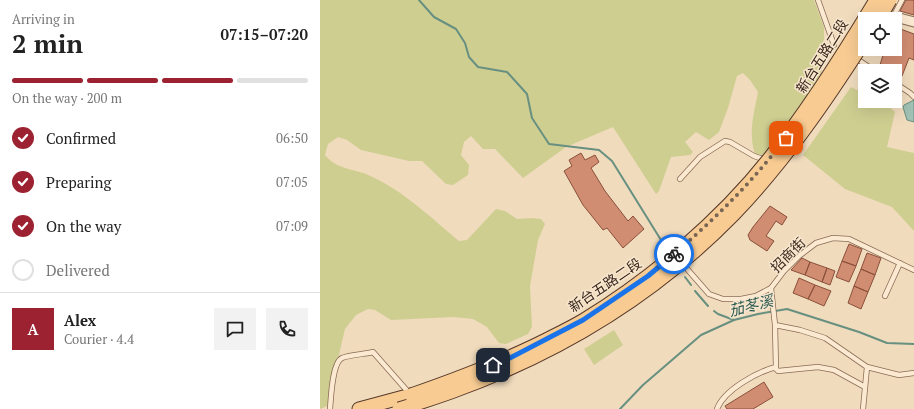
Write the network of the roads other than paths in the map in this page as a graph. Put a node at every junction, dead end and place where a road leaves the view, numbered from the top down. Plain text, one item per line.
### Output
1 (818, 0) edge
2 (876, 0) edge
3 (890, 0) edge
4 (902, 0) edge
5 (888, 12) edge
6 (891, 12) edge
7 (902, 20) edge
8 (914, 22) edge
9 (834, 45) dead end
10 (858, 50) edge
11 (860, 62) dead end
12 (863, 64) edge
13 (902, 88) edge
14 (914, 97) edge
15 (768, 161) junction
16 (680, 178) dead end
17 (900, 263) junction
18 (688, 270) dead end
19 (914, 270) edge
20 (651, 280) junction
21 (771, 288) junction
22 (885, 296) dead end
23 (774, 325) junction
24 (776, 367) junction
25 (867, 368) junction
26 (914, 373) edge
27 (865, 387) junction
28 (411, 395) junction
29 (330, 409) edge
30 (359, 409) edge
31 (399, 409) edge
32 (717, 409) edge
33 (863, 409) edge

1 - 9 lane
2 - 15 main road, 新台五路二段, bridge
3 - 5 main road, bridge
4 - 6 lane
7 - 8 street
10 - 20 main road, 新台五路二段, bridge
11 - 12 lane
13 - 14 lane
15 - 16 lane
15 - 20 main road, 新台五路二段, bridge
17 - 19 lane, 招商街
17 - 21 lane, 招商街
17 - 22 lane
18 - 21 lane, 招商街
20 - 28 main road, 新台五路二段, bridge
20 - 31 main road, 新台五路二段, bridge
21 - 23 lane
23 - 24 lane
23 - 25 lane
24 - 27 lane
24 - 32 lane
25 - 26 lane
25 - 27 lane
27 - 33 lane
28 - 29 lane
28 - 30 main road, 新台五路二段

